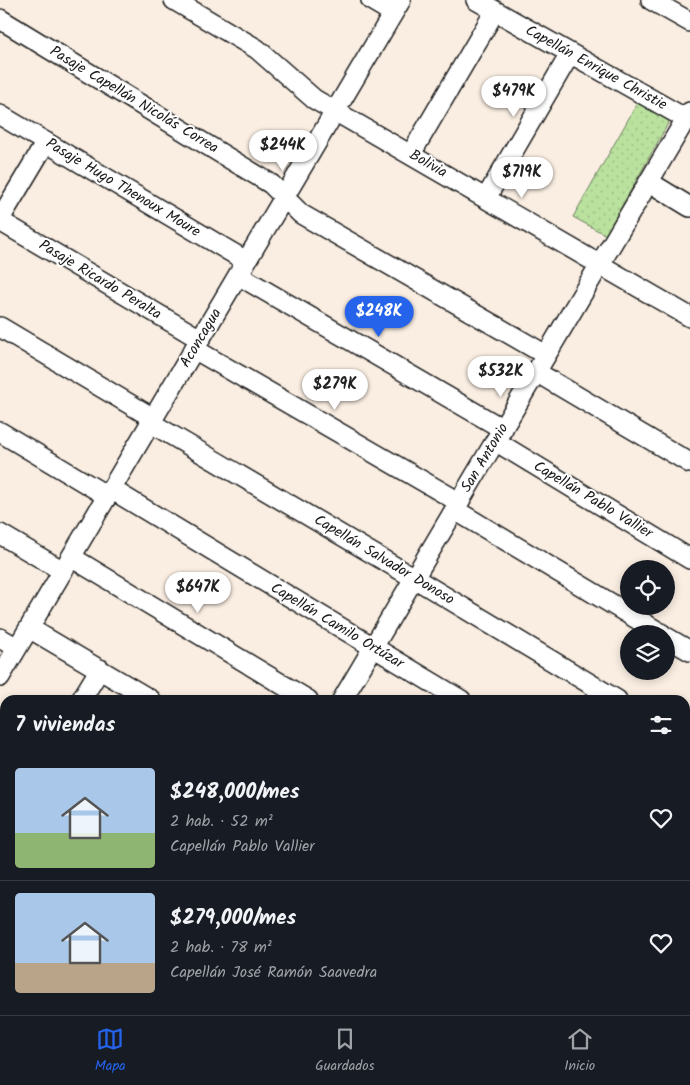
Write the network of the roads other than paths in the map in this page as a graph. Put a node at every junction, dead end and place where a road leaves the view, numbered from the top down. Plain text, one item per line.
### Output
1 (174, 0) edge
2 (372, 0) edge
3 (476, 0) edge
4 (651, 0) edge
5 (397, 7) edge
6 (495, 11) junction
7 (0, 18) edge
8 (690, 22) edge
9 (570, 54) junction
10 (336, 110) junction
11 (0, 115) edge
12 (689, 117) edge
13 (46, 142) junction
14 (411, 154) junction
15 (649, 182) junction
16 (284, 197) junction
17 (486, 198) junction
18 (690, 207) edge
19 (0, 220) edge
20 (600, 265) junction
21 (242, 268) junction
22 (690, 317) edge
23 (0, 327) edge
24 (197, 344) junction
25 (546, 355) junction
26 (536, 372) junction
27 (152, 420) junction
28 (0, 432) edge
29 (499, 435) junction
30 (690, 463) edge
31 (109, 492) junction
32 (457, 506) junction
33 (0, 534) edge
34 (690, 558) edge
35 (67, 564) junction
36 (414, 578) junction
37 (648, 625) edge
38 (29, 628) junction
39 (0, 638) edge
40 (675, 642) edge
41 (17, 648) junction
42 (372, 648) junction
43 (690, 651) edge
44 (100, 669) junction
45 (0, 677) edge
46 (84, 695) edge
47 (143, 695) edge
48 (299, 695) edge
49 (345, 695) edge
50 (452, 695) edge
51 (609, 695) edge

1 - 10 street, Bolivia
2 - 5 street
3 - 6 street, Capellán Enrique Christie
4 - 8 street
5 - 10 street, Aconcagua
6 - 9 street, Capellán Enrique Christie
6 - 14 street
7 - 16 street, Pasaje Capellán Nicolás Correa
9 - 12 street, Capellán Enrique Christie
9 - 17 street
10 - 14 street, Bolivia
10 - 16 street, Aconcagua
11 - 13 street, Pasaje Hugo Thenoux Moure
12 - 15 street, San Antonio
13 - 19 street
13 - 21 street, Pasaje Hugo Thenoux Moure
14 - 17 street, Bolivia
15 - 18 street
15 - 20 street, San Antonio
16 - 21 street, Aconcagua
16 - 25 street, Pasaje Capellán Nicolás Correa
17 - 20 street, Bolivia
19 - 24 street, Pasaje Ricardo Peralta
20 - 22 street, Bolivia
20 - 25 street, San Antonio
21 - 24 street, Aconcagua
21 - 29 street, Capellán Pablo Vallier
23 - 27 street, Capellán Salvador Donoso
24 - 27 street, Aconcagua
24 - 32 street, Pasaje Ricardo Peralta
25 - 26 street, San Antonio
26 - 29 street, San Antonio
26 - 30 street
27 - 31 street, Aconcagua
27 - 36 street, Capellán Salvador Donoso
28 - 31 street, Capellán Camilo Ortúzar
29 - 32 street, San Antonio
29 - 34 street, Capellán Pablo Vallier
31 - 35 street, Aconcagua
31 - 42 street, Capellán Camilo Ortúzar
32 - 36 street, San Antonio
32 - 37 street, Pasaje Ricardo Peralta
33 - 35 street
35 - 38 street, Aconcagua
35 - 48 street
36 - 42 street, San Antonio
36 - 51 street, Capellán Salvador Donoso
38 - 41 street, Aconcagua
38 - 44 street
39 - 41 street
40 - 43 street
41 - 45 street, Aconcagua
42 - 49 street, San Antonio
42 - 50 street, Capellán Camilo Ortúzar
44 - 46 street
44 - 47 street

